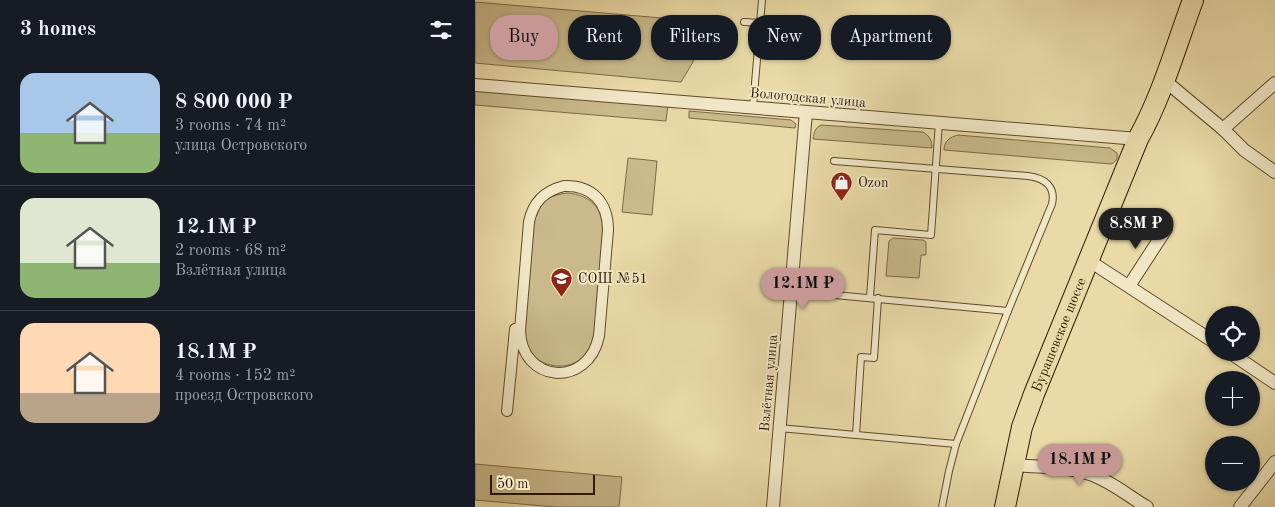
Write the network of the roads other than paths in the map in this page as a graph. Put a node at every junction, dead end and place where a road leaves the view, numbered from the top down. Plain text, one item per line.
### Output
1 (762, 0) edge
2 (1193, 0) edge
3 (761, 15) edge
4 (744, 22) dead end
5 (748, 22) edge
6 (757, 60) edge
7 (1164, 80) junction
8 (1275, 83) edge
9 (475, 84) edge
10 (753, 107) junction
11 (806, 112) junction
12 (939, 122) junction
13 (1223, 128) junction
14 (1138, 139) junction
15 (834, 160) dead end
16 (936, 169) junction
17 (1275, 172) edge
18 (527, 218) junction
19 (1166, 229) dead end
20 (1088, 260) junction
21 (1129, 286) junction
22 (791, 291) junction
23 (870, 297) junction
24 (878, 298) junction
25 (1008, 311) junction
26 (1205, 336) edge
27 (1242, 361) edge
28 (1275, 383) edge
29 (507, 411) dead end
30 (779, 428) junction
31 (856, 435) junction
32 (956, 444) junction
33 (1275, 462) edge
34 (1013, 465) junction
35 (773, 507) edge
36 (942, 507) edge
37 (1005, 507) edge
38 (1147, 507) edge
39 (1240, 507) edge

1 - 3 lane
2 - 7 main road, Бурашевское шоссе
4 - 5 lane
6 - 10 lane
7 - 13 street
7 - 14 main road, Бурашевское шоссе
8 - 13 street
9 - 10 street, Вологодская улица
10 - 11 street, Вологодская улица
11 - 12 street, Вологодская улица
11 - 22 street, Взлётная улица
12 - 14 street, Вологодская улица
12 - 16 lane
13 - 17 street
14 - 20 main road, Бурашевское шоссе
15 - 16 lane
16 - 23 lane
16 - 25 lane
18 - 18 street
18 - 29 street
19 - 21 street
20 - 21 street
20 - 34 main road, Бурашевское шоссе
21 - 26 street
22 - 23 lane
22 - 30 street, Взлётная улица
23 - 24 lane
24 - 25 lane
24 - 31 lane
25 - 32 lane
27 - 28 street
30 - 31 lane
30 - 35 street, Взлётная улица
31 - 32 lane
32 - 36 lane
33 - 39 street
34 - 37 main road, Бурашевское шоссе
34 - 38 street

